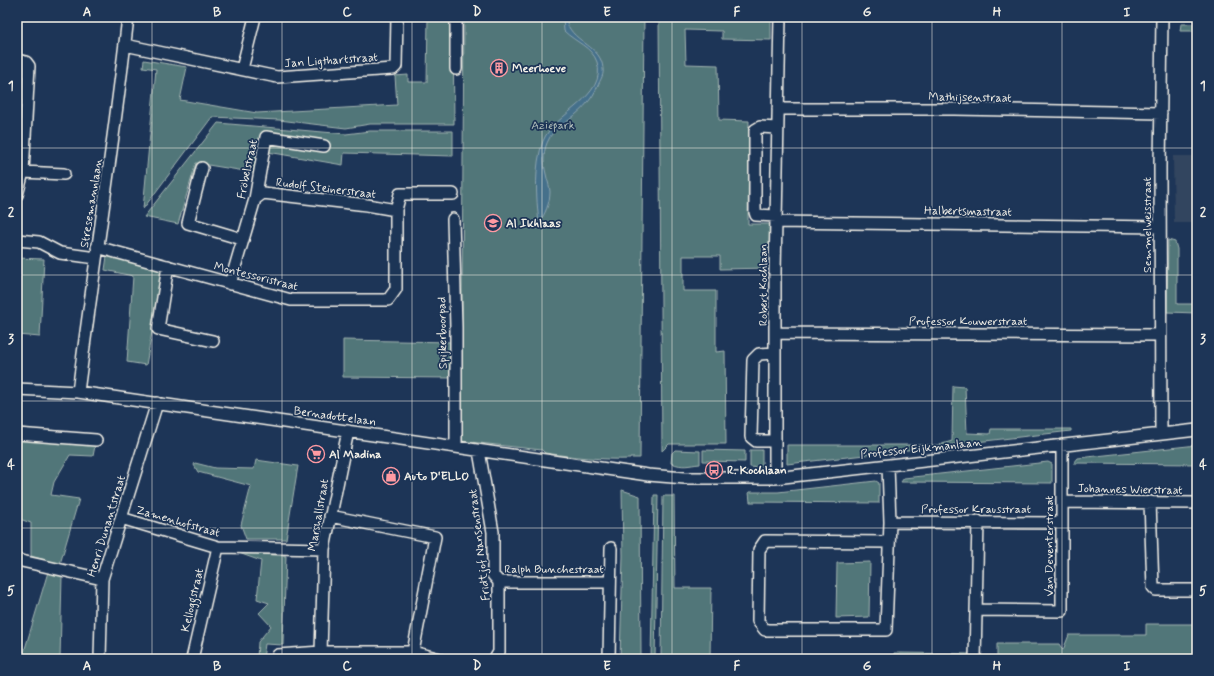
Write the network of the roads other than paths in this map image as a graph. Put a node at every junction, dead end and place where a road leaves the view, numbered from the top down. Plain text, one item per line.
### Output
1 (128, 17) edge
2 (255, 17) edge
3 (397, 17) edge
4 (456, 17) edge
5 (780, 17) edge
6 (1162, 17) edge
7 (125, 45) junction
8 (17, 60) edge
9 (242, 69) junction
10 (456, 69) dead end
11 (778, 109) junction
12 (1161, 113) junction
13 (777, 128) junction
14 (324, 146) dead end
15 (202, 168) dead end
16 (23, 172) junction
17 (64, 174) dead end
18 (453, 194) dead end
19 (17, 195) edge
20 (255, 199) junction
21 (396, 210) junction
22 (453, 219) dead end
23 (776, 219) junction
24 (1160, 226) junction
25 (242, 239) junction
26 (17, 240) edge
27 (96, 252) junction
28 (168, 266) junction
29 (230, 284) junction
30 (776, 333) junction
31 (1159, 335) junction
32 (213, 341) dead end
33 (775, 353) junction
34 (17, 389) edge
35 (78, 392) junction
36 (156, 403) junction
37 (1197, 430) edge
38 (348, 431) junction
39 (17, 434) edge
40 (1161, 434) junction
41 (96, 440) dead end
42 (774, 441) junction
43 (1062, 445) junction
44 (456, 447) junction
45 (479, 451) junction
46 (888, 466) junction
47 (648, 475) joint
48 (775, 478) junction
49 (1062, 502) junction
50 (1150, 502) junction
51 (1197, 503) edge
52 (330, 516) junction
53 (121, 518) junction
54 (978, 521) junction
55 (890, 522) junction
56 (1062, 523) junction
57 (888, 542) junction
58 (218, 547) junction
59 (611, 548) dead end
60 (324, 549) junction
61 (17, 560) edge
62 (102, 579) junction
63 (499, 582) junction
64 (610, 582) junction
65 (1197, 590) edge
66 (976, 610) junction
67 (321, 652) junction
68 (413, 652) junction
69 (100, 659) edge
70 (192, 659) edge
71 (278, 659) edge
72 (440, 659) edge
73 (495, 659) edge
74 (609, 659) edge
75 (975, 659) edge

1 - 7 street, Stresemannlaan
2 - 9 street
3 - 9 street, Jan Ligthartstraat
4 - 10 street
5 - 11 street, Robert Kochlaan
6 - 12 street, Semmelweisstraat
7 - 9 street, Jan Ligthartstraat
7 - 27 street, Stresemannlaan
8 - 16 street
11 - 12 street, Mathijsenstraat
11 - 13 street, Robert Kochlaan
12 - 24 street, Semmelweisstraat
13 - 23 street, Robert Kochlaan
13 - 23 street
14 - 20 street, Fröbelstraat
15 - 25 street
16 - 17 street
16 - 19 street
18 - 21 street
20 - 21 street, Rudolf Steinerstraat
20 - 25 street, Fröbelstraat
21 - 29 street, Montessoristraat
22 - 44 street, Spijkerboorpad
23 - 24 street, Halbertsmastraat
23 - 30 street, Robert Kochlaan
24 - 31 street, Semmelweisstraat
25 - 29 street, Fröbelstraat
26 - 27 street, Montessoristraat
27 - 28 street, Montessoristraat
27 - 35 street, Stresemannlaan
28 - 29 street, Montessoristraat
28 - 32 street
30 - 31 street, Professor Kouwerstraat
30 - 33 street, Robert Kochlaan
31 - 40 street, Semmelweisstraat
33 - 42 street, Robert Kochlaan
33 - 42 street
34 - 35 street, Bernadottelaan
35 - 36 street, Bernadottelaan
36 - 38 street, Bernadottelaan
36 - 53 street, Henri Dunantstraat
37 - 40 street, Professor Eijkmanlaan
38 - 44 street, Bernadottelaan
38 - 52 street, Marshallstraat
39 - 41 street
40 - 43 street, Professor Eijkmanlaan
42 - 48 street, Robert Kochlaan
43 - 46 street, Professor Eijkmanlaan
43 - 49 street, Van Deventerstraat
44 - 45 street, Bernadottelaan
45 - 47 street, Bernadottelaan
45 - 63 street, Fridtjof Nansenstraat
46 - 48 street, Professor Eijkmanlaan
46 - 55 street
47 - 48 street, Professor Eijkmanlaan
49 - 50 street, Johannes Wierstraat
49 - 56 street, Van Deventerstraat
50 - 51 street, Johannes Wierstraat
50 - 65 street
52 - 60 street, Marshallstraat
52 - 68 street
53 - 58 street, Zamenhofstraat
53 - 62 street, Henri Dunantstraat
54 - 55 street, Professor Krausstraat
54 - 56 street, Professor Krausstraat
54 - 66 street
55 - 57 street
56 - 66 street, Van Deventerstraat
57 - 57 street
58 - 60 street, Zamenhofstraat
58 - 70 street, Kelloggstraat
59 - 64 street
60 - 67 street, Marshallstraat
61 - 62 street
62 - 69 street, Henri Dunantstraat
63 - 64 street, Ralph Bunchestraat
63 - 73 street, Fridtjof Nansenstraat
64 - 74 street
66 - 75 street
67 - 68 street
67 - 71 street
68 - 72 street

